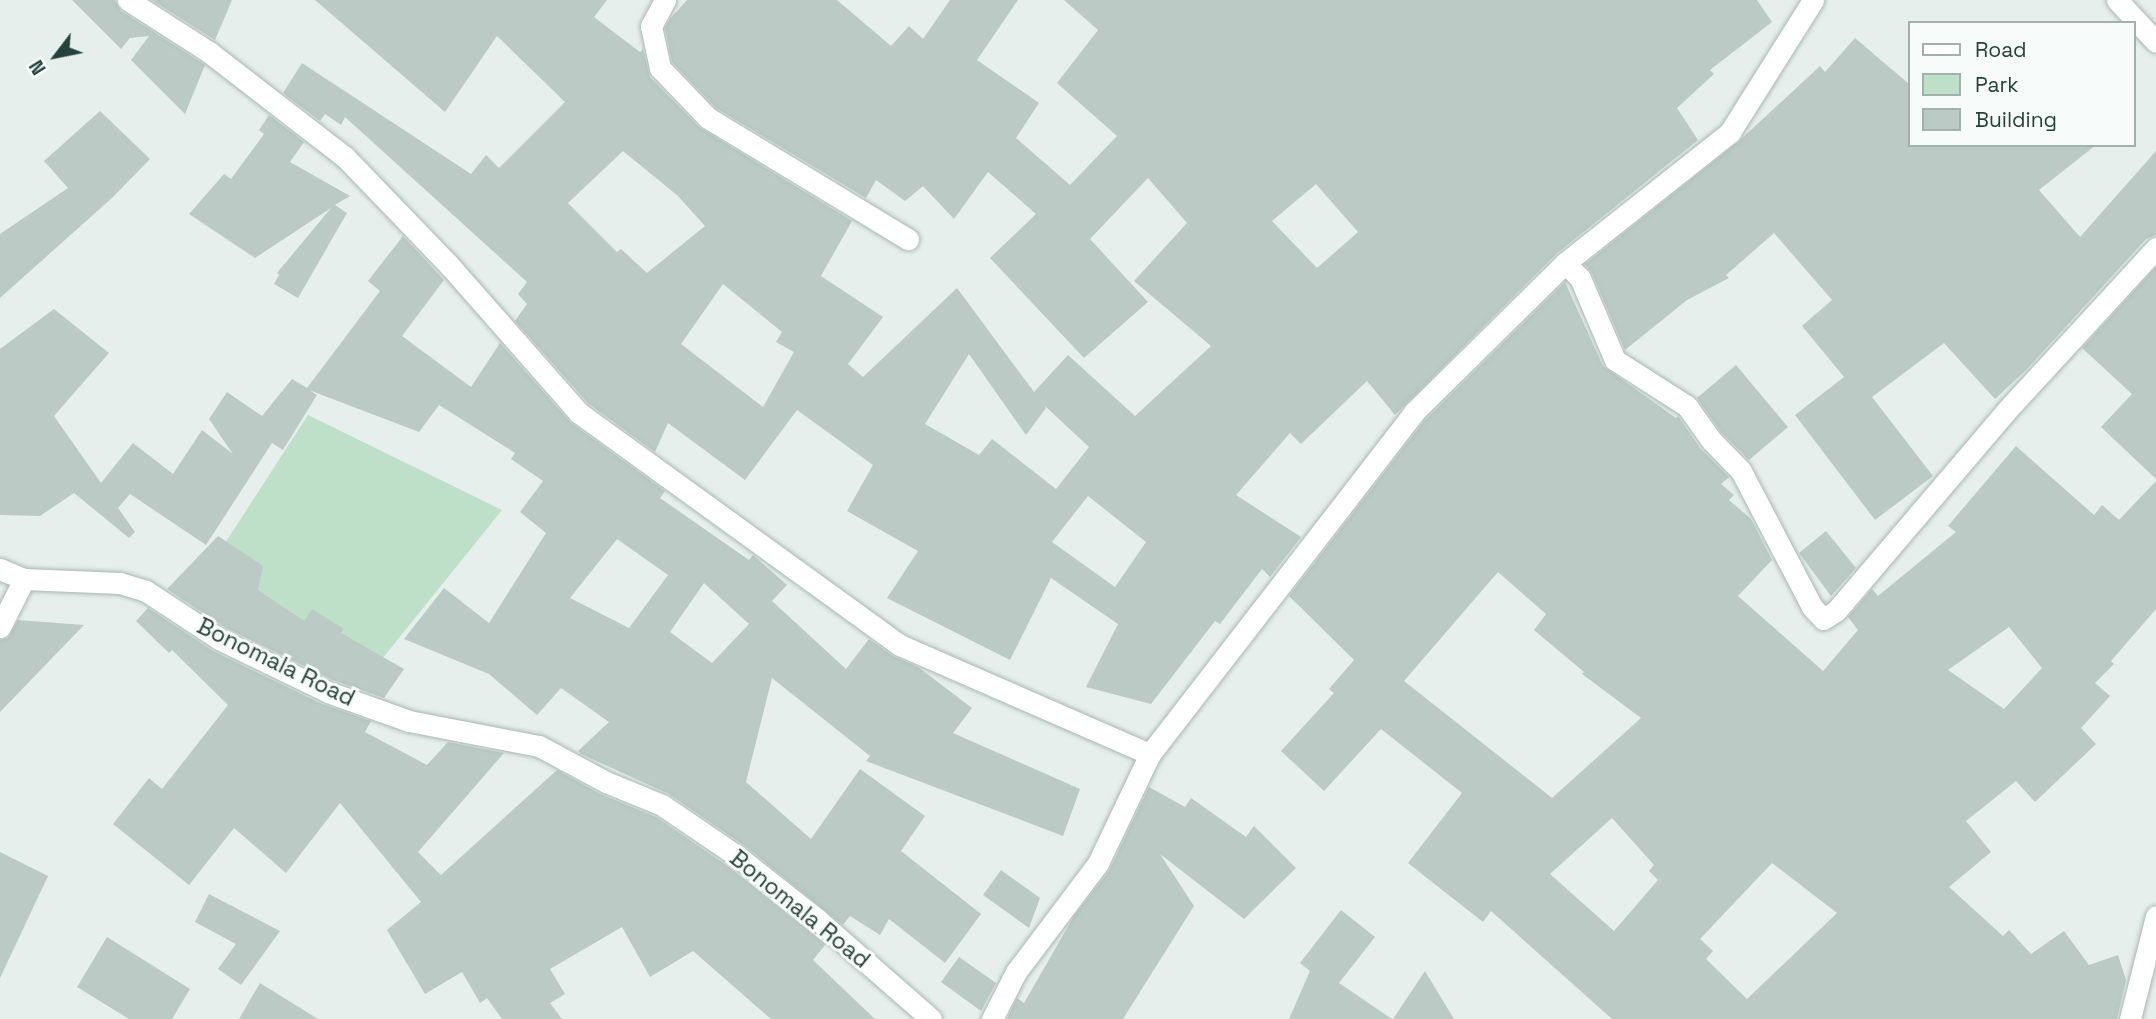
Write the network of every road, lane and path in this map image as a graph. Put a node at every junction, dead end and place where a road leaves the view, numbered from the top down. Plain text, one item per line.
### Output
1 (128, 0) edge
2 (665, 0) edge
3 (1813, 0) edge
4 (2117, 0) edge
5 (2156, 42) edge
6 (908, 239) dead end
7 (2156, 248) edge
8 (1565, 262) junction
9 (0, 569) edge
10 (24, 579) junction
11 (0, 627) edge
12 (1150, 754) junction
13 (2156, 916) edge
14 (931, 1019) edge
15 (992, 1019) edge
16 (2130, 1019) edge

1 - 12 street
2 - 6 street
3 - 8 street
4 - 5 street
7 - 8 street
8 - 12 street
9 - 10 street, Bonomala Road
10 - 11 street
10 - 14 street, Bonomala Road
12 - 15 street
13 - 16 street

